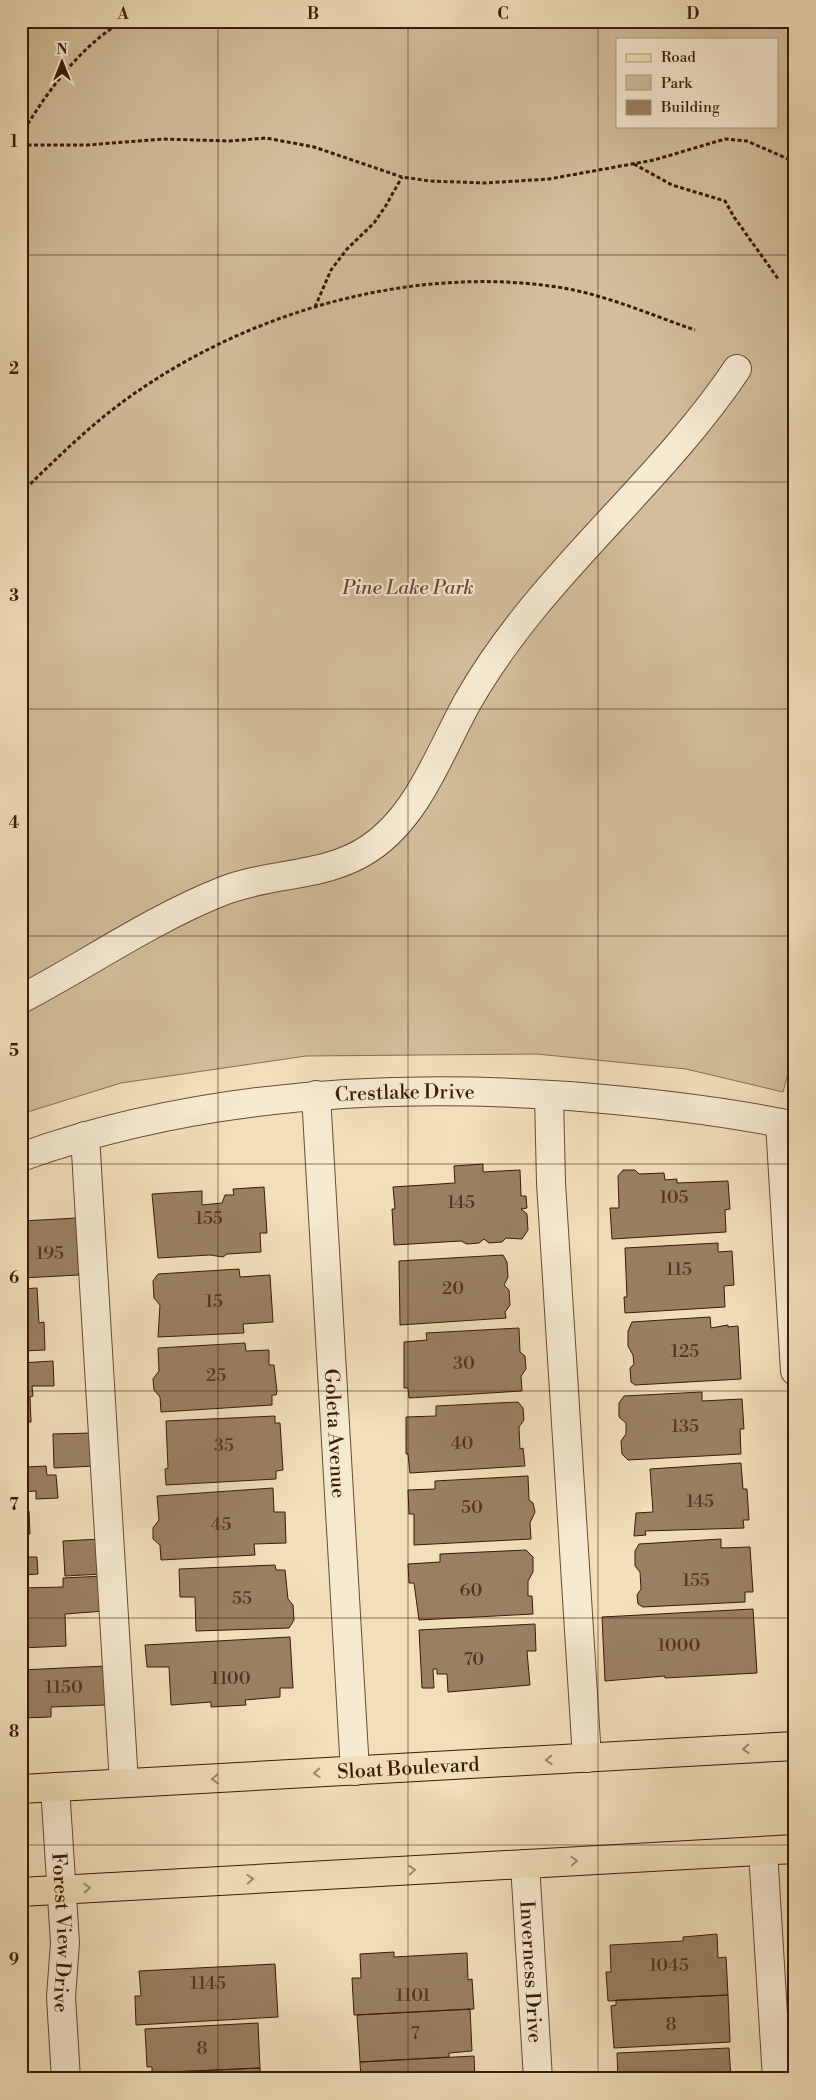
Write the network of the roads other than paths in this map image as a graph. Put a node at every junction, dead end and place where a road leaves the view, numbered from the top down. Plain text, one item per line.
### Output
1 (737, 369) dead end
2 (21, 999) edge
3 (316, 1095) junction
4 (549, 1095) junction
5 (787, 1124) edge
6 (85, 1136) junction
7 (21, 1157) edge
8 (795, 1371) edge
9 (795, 1746) edge
10 (587, 1758) junction
11 (355, 1771) junction
12 (124, 1784) junction
13 (55, 1788) junction
14 (21, 1790) edge
15 (795, 1849) edge
16 (763, 1851) junction
17 (525, 1864) junction
18 (61, 1890) junction
19 (21, 1892) edge
20 (66, 2079) edge
21 (538, 2079) edge
22 (777, 2079) edge

1 - 2 street
3 - 4 street, Crestlake Drive
3 - 6 street, Crestlake Drive
3 - 11 street, Goleta Avenue
4 - 5 street, Crestlake Drive
4 - 10 street
5 - 8 street
6 - 7 street, Crestlake Drive
6 - 12 street
9 -> 10 main road, Sloat Boulevard
10 -> 11 main road, Sloat Boulevard
11 -> 12 main road, Sloat Boulevard
12 - 13 main road, Sloat Boulevard
13 - 14 main road, Sloat Boulevard
13 - 18 street, Forest View Drive
15 - 16 main road
17 -> 16 main road
16 - 22 street
18 -> 17 main road
17 - 21 street, Inverness Drive
18 - 19 main road
18 - 20 street, Forest View Drive

